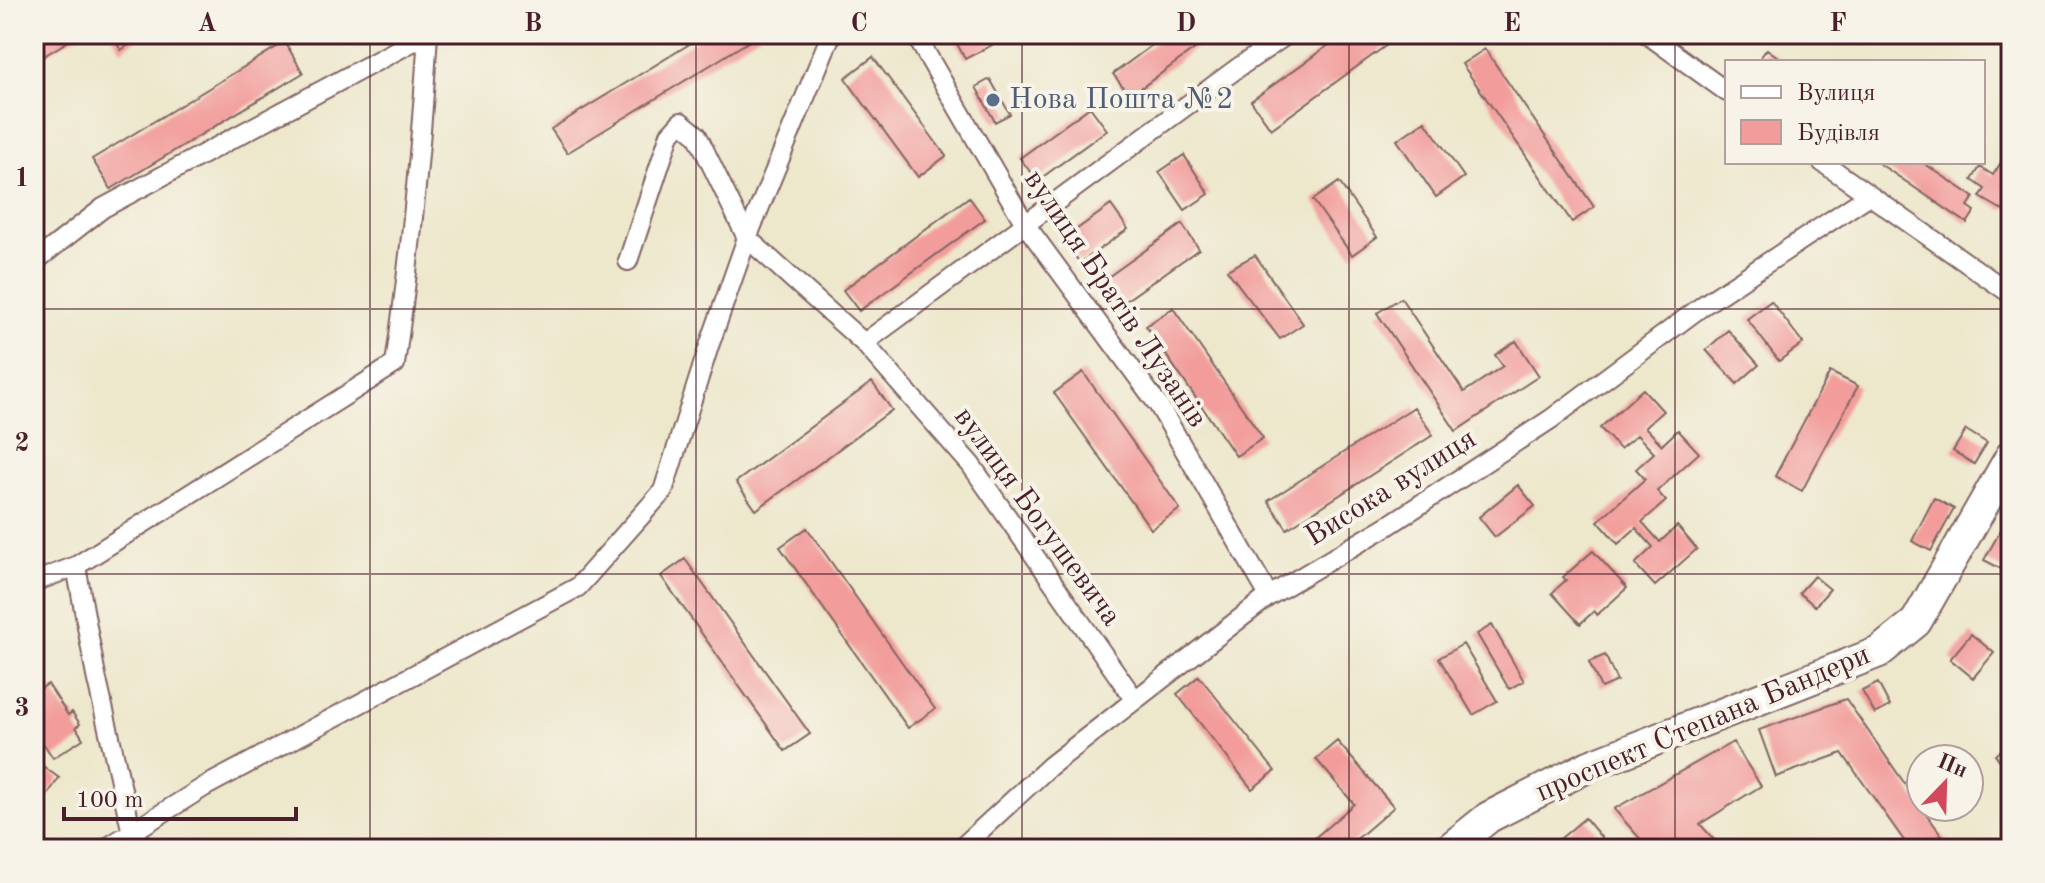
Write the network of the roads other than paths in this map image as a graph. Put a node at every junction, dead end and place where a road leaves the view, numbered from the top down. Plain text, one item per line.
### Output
1 (427, 34) edge
2 (834, 34) edge
3 (915, 34) edge
4 (1288, 34) edge
5 (1647, 34) edge
6 (1725, 91) edge
7 (1825, 164) edge
8 (1868, 196) junction
9 (1025, 224) junction
10 (747, 238) junction
11 (628, 261) dead end
12 (34, 262) edge
13 (2011, 294) edge
14 (864, 343) junction
15 (2011, 456) edge
16 (76, 566) junction
17 (34, 582) edge
18 (1269, 596) junction
19 (1135, 700) junction
20 (132, 833) junction
21 (105, 849) edge
22 (143, 849) edge
23 (960, 849) edge
24 (1449, 849) edge

1 - 12 street
1 - 16 street
2 - 10 street
3 - 9 street, вулиця Братів Лузанів
4 - 9 street
5 - 6 street
7 - 8 street
8 - 13 street
8 - 18 street, Висока вулиця
9 - 14 street
9 - 18 street, вулиця Братів Лузанів
10 - 11 street, вулиця Богушевича
10 - 14 street, вулиця Богушевича
10 - 20 street
14 - 19 street, вулиця Богушевича
15 - 24 main road, проспект Степана Бандери
16 - 17 street
16 - 20 street
18 - 19 street, Висока вулиця
19 - 23 street, Висока вулиця
20 - 21 street
20 - 22 street

